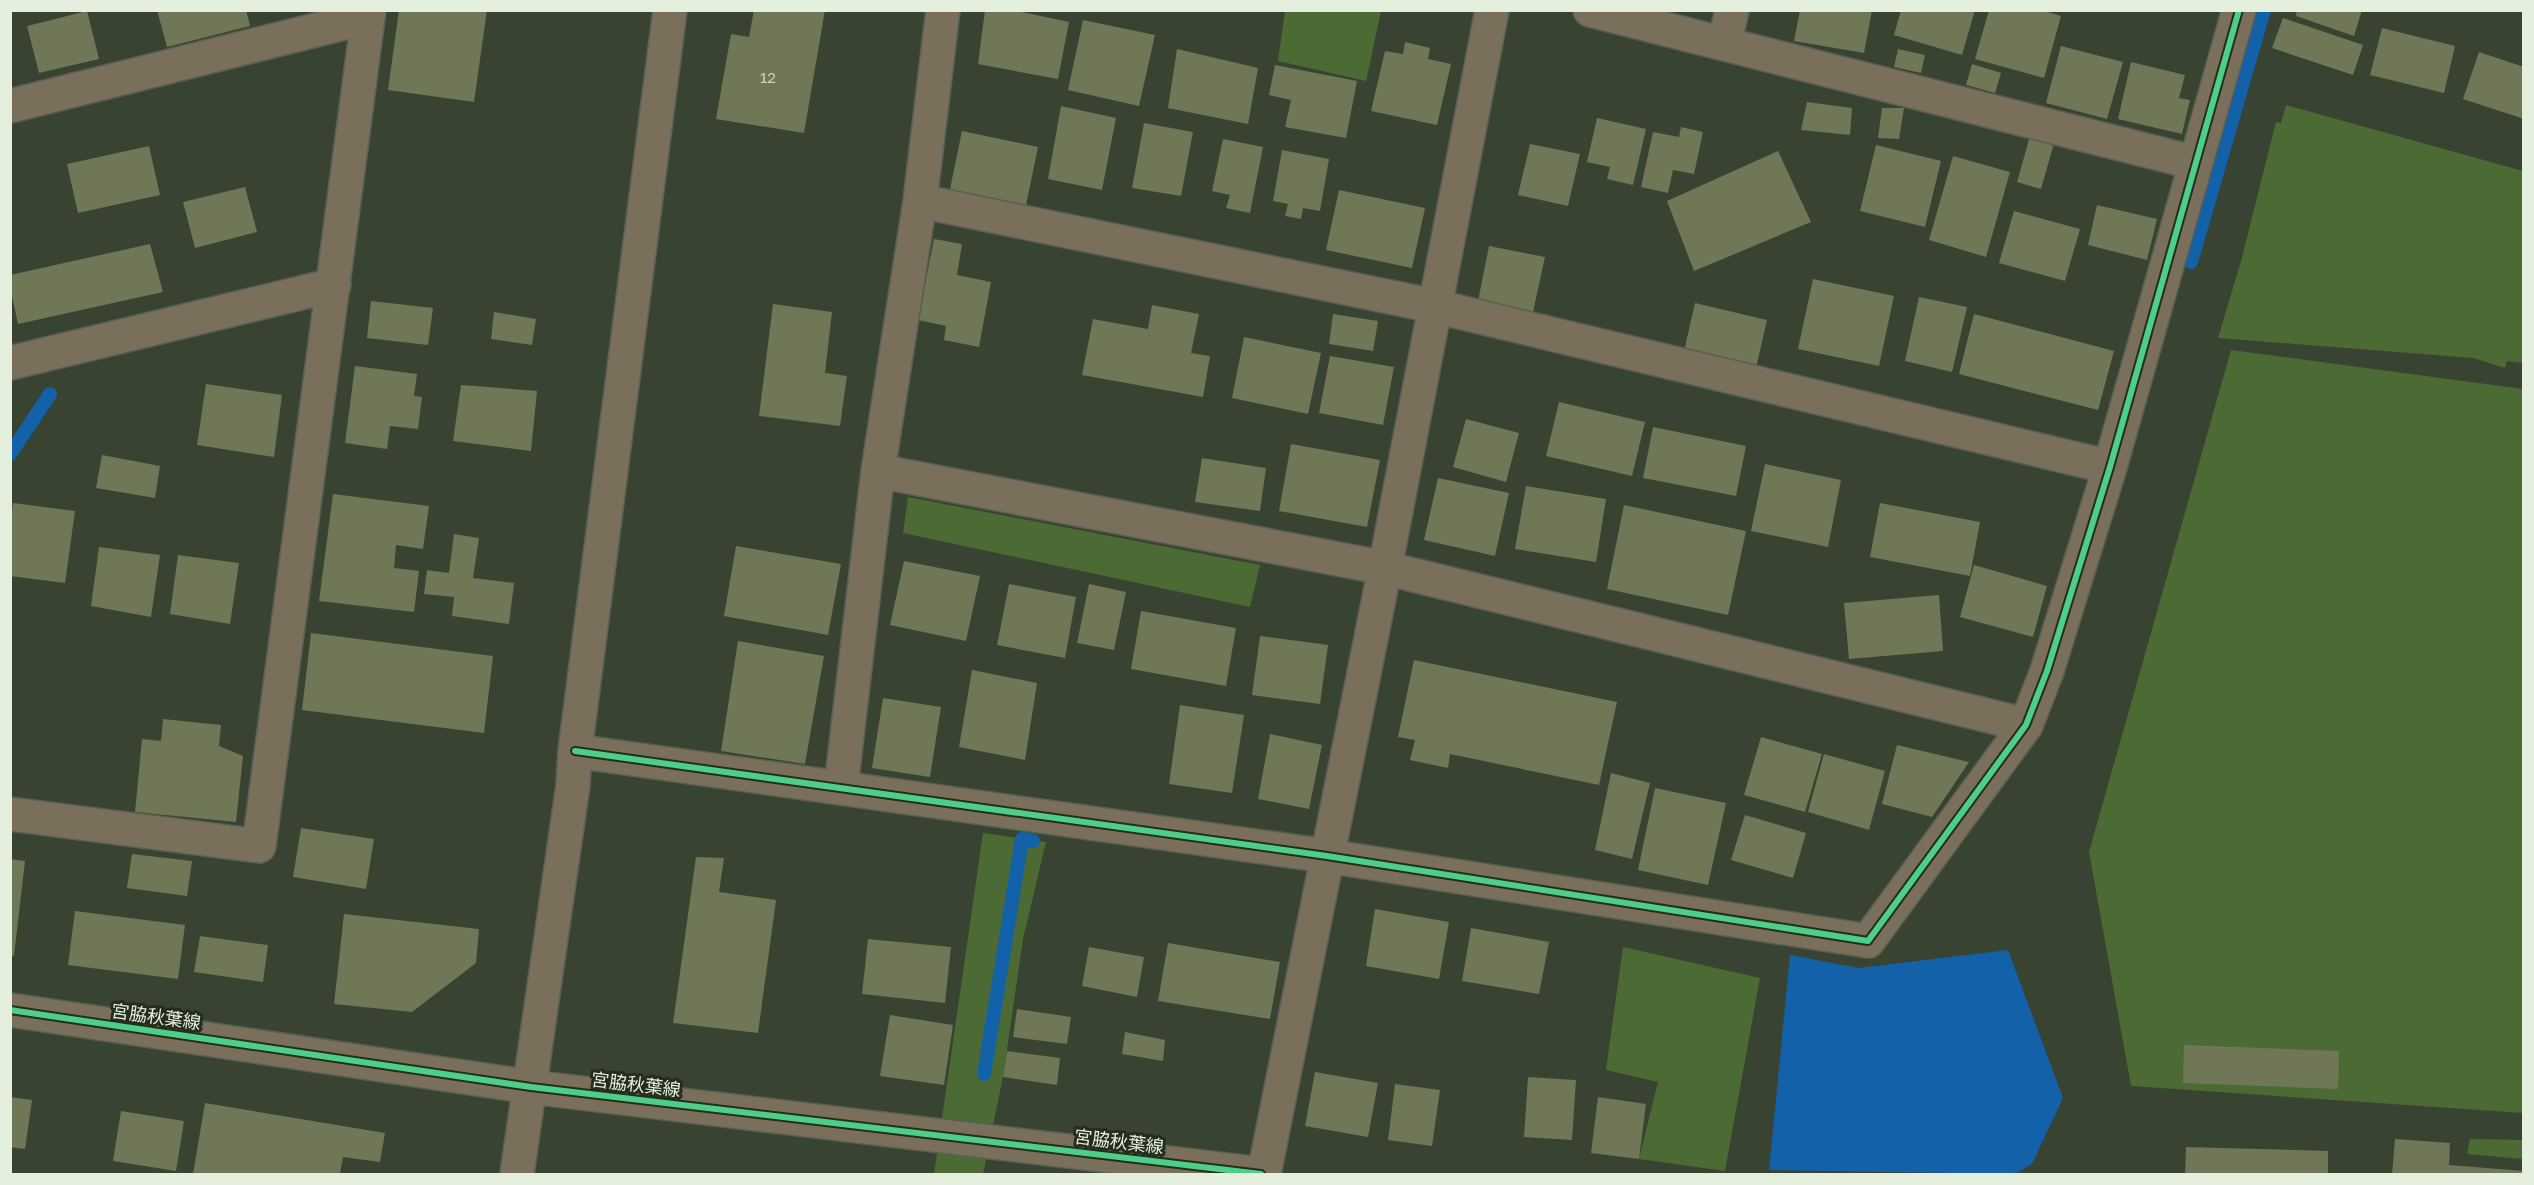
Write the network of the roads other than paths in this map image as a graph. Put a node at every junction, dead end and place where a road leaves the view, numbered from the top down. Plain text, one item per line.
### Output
1 (670, 10) edge
2 (943, 10) edge
3 (1492, 10) edge
4 (1590, 10) edge
5 (1732, 10) edge
6 (2239, 10) edge
7 (369, 14) edge
8 (1724, 44) junction
9 (10, 106) edge
10 (2196, 163) junction
11 (920, 201) junction
12 (334, 285) junction
13 (1434, 306) junction
14 (10, 363) edge
15 (2110, 467) junction
16 (878, 471) junction
17 (1385, 568) junction
18 (2026, 725) junction
19 (575, 751) junction
20 (841, 787) junction
21 (10, 814) edge
22 (1327, 856) junction
23 (10, 1010) edge
24 (531, 1087) junction
25 (517, 1174) edge
26 (1262, 1174) edge

1 - 19 street
2 - 11 street
3 - 13 street
4 - 8 street
5 - 8 street
6 - 10 street
7 - 9 street
7 - 12 street
8 - 10 street
10 - 15 street
11 - 13 street
11 - 16 street
12 - 14 street
12 - 21 street
13 - 15 street
13 - 17 street
15 - 18 street
16 - 17 street
16 - 20 street
17 - 18 street
17 - 22 street
18 - 22 street
19 - 20 street
19 - 24 street
20 - 22 street
22 - 26 street
23 - 24 street, 宮脇秋葉線
24 - 25 street
24 - 26 street, 宮脇秋葉線

